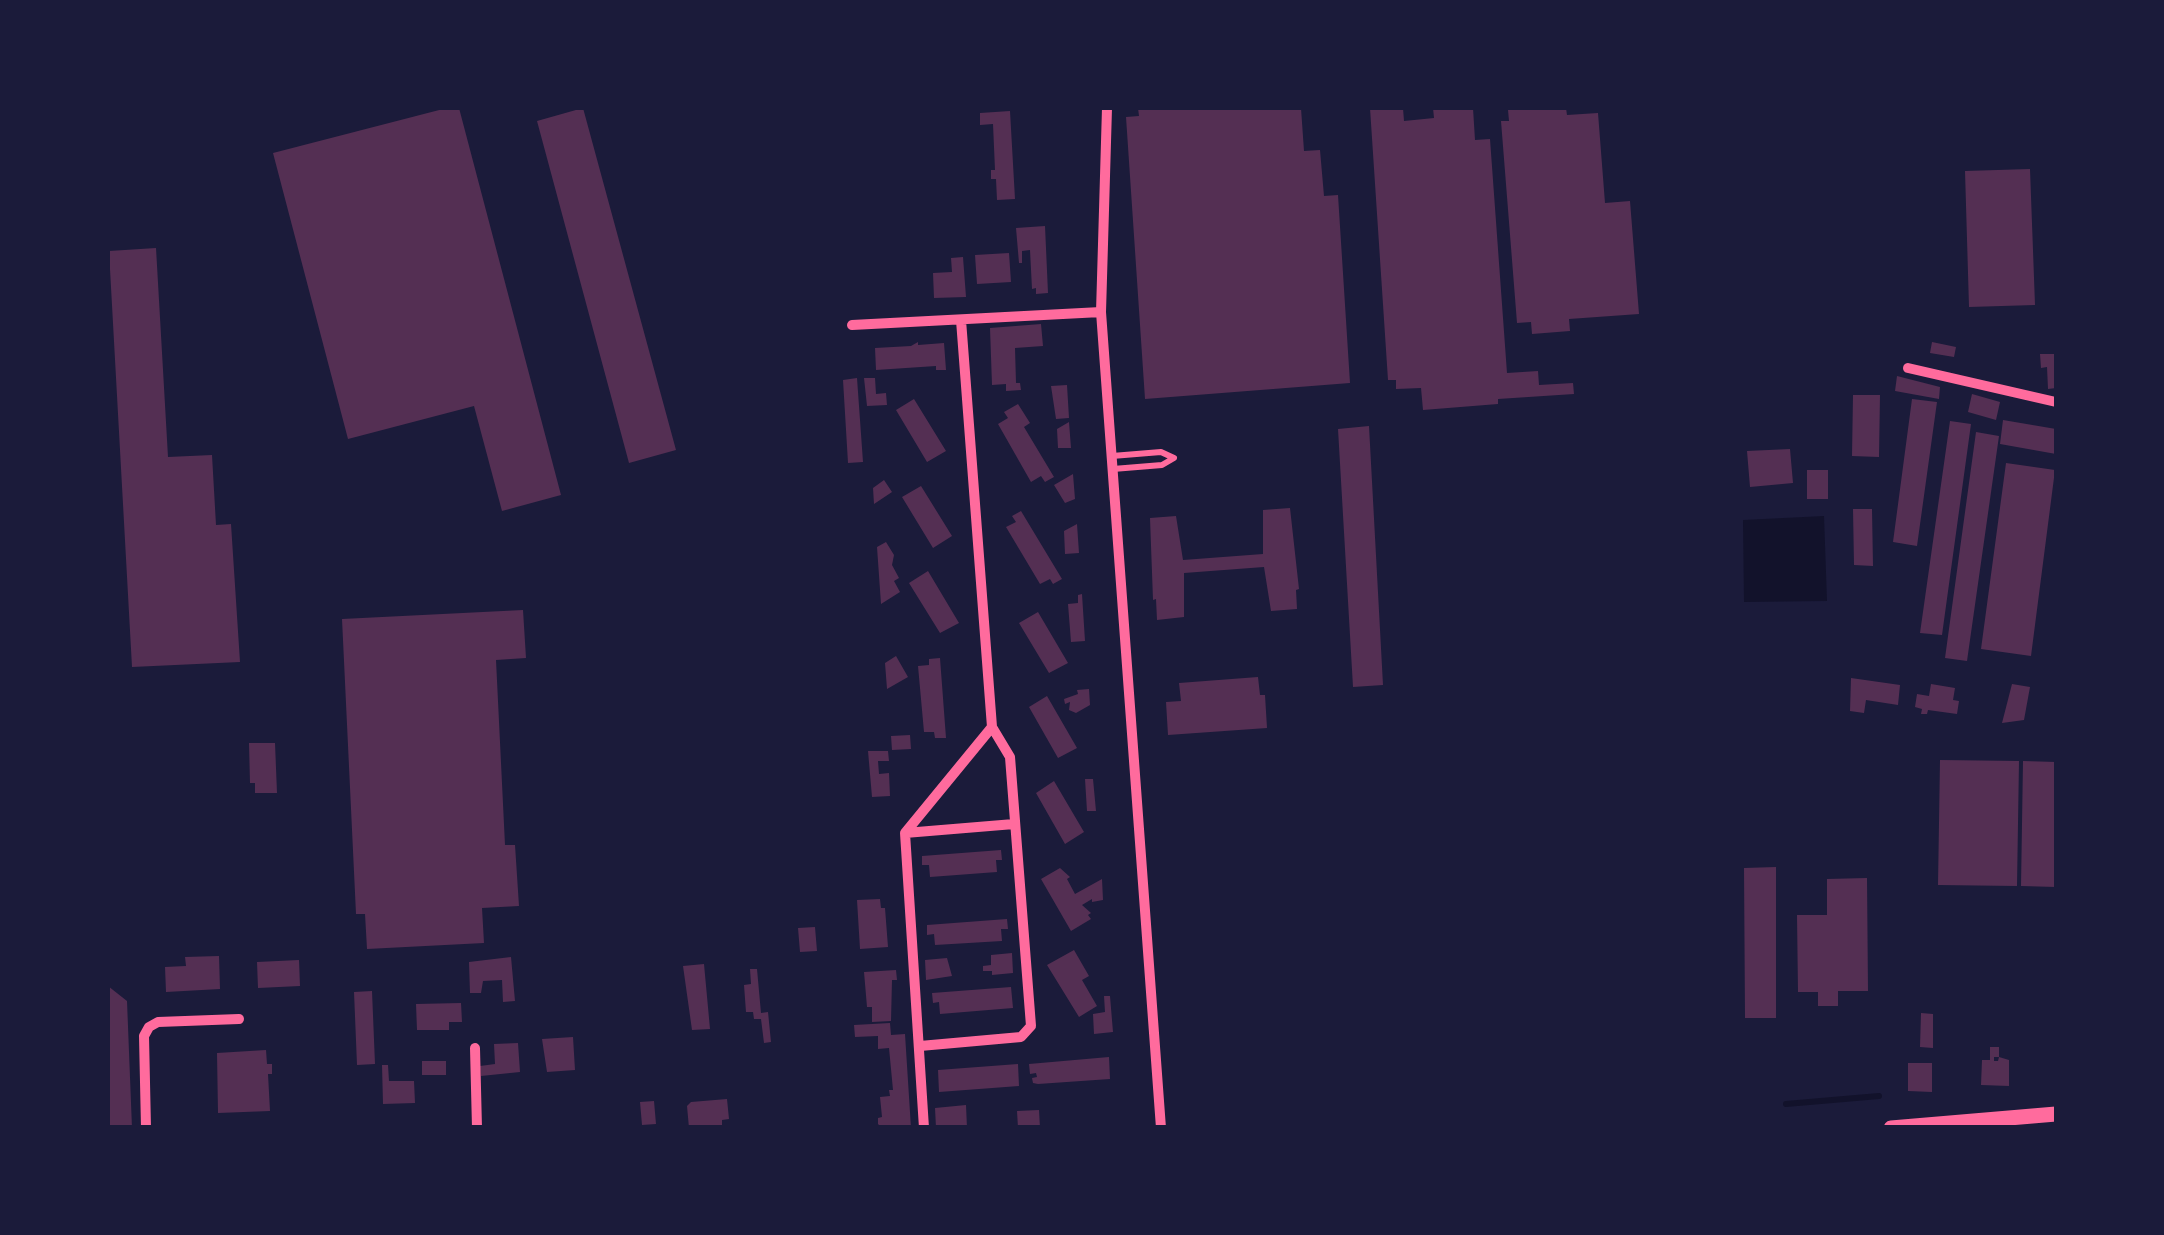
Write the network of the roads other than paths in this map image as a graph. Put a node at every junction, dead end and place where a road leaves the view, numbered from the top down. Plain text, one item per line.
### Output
1 (1106, 108) edge
2 (1101, 312) junction
3 (960, 320) junction
4 (852, 325) dead end
5 (1908, 368) dead end
6 (2056, 402) edge
7 (1112, 463) junction
8 (992, 727) junction
9 (1014, 824) junction
10 (905, 833) junction
11 (238, 1019) dead end
12 (920, 1046) junction
13 (475, 1048) dead end
14 (2056, 1114) edge
15 (146, 1128) edge
16 (477, 1128) edge
17 (924, 1128) edge
18 (1161, 1128) edge
19 (1890, 1128) edge

1 - 2 street
2 - 3 street
2 - 7 street
3 - 4 street
3 - 8 street
5 - 6 street
7 - 7 lane
7 - 18 street
8 - 9 street
8 - 10 street
9 - 10 street
9 - 12 street
10 - 12 street
11 - 15 street
12 - 17 street
13 - 16 street
14 - 19 street

